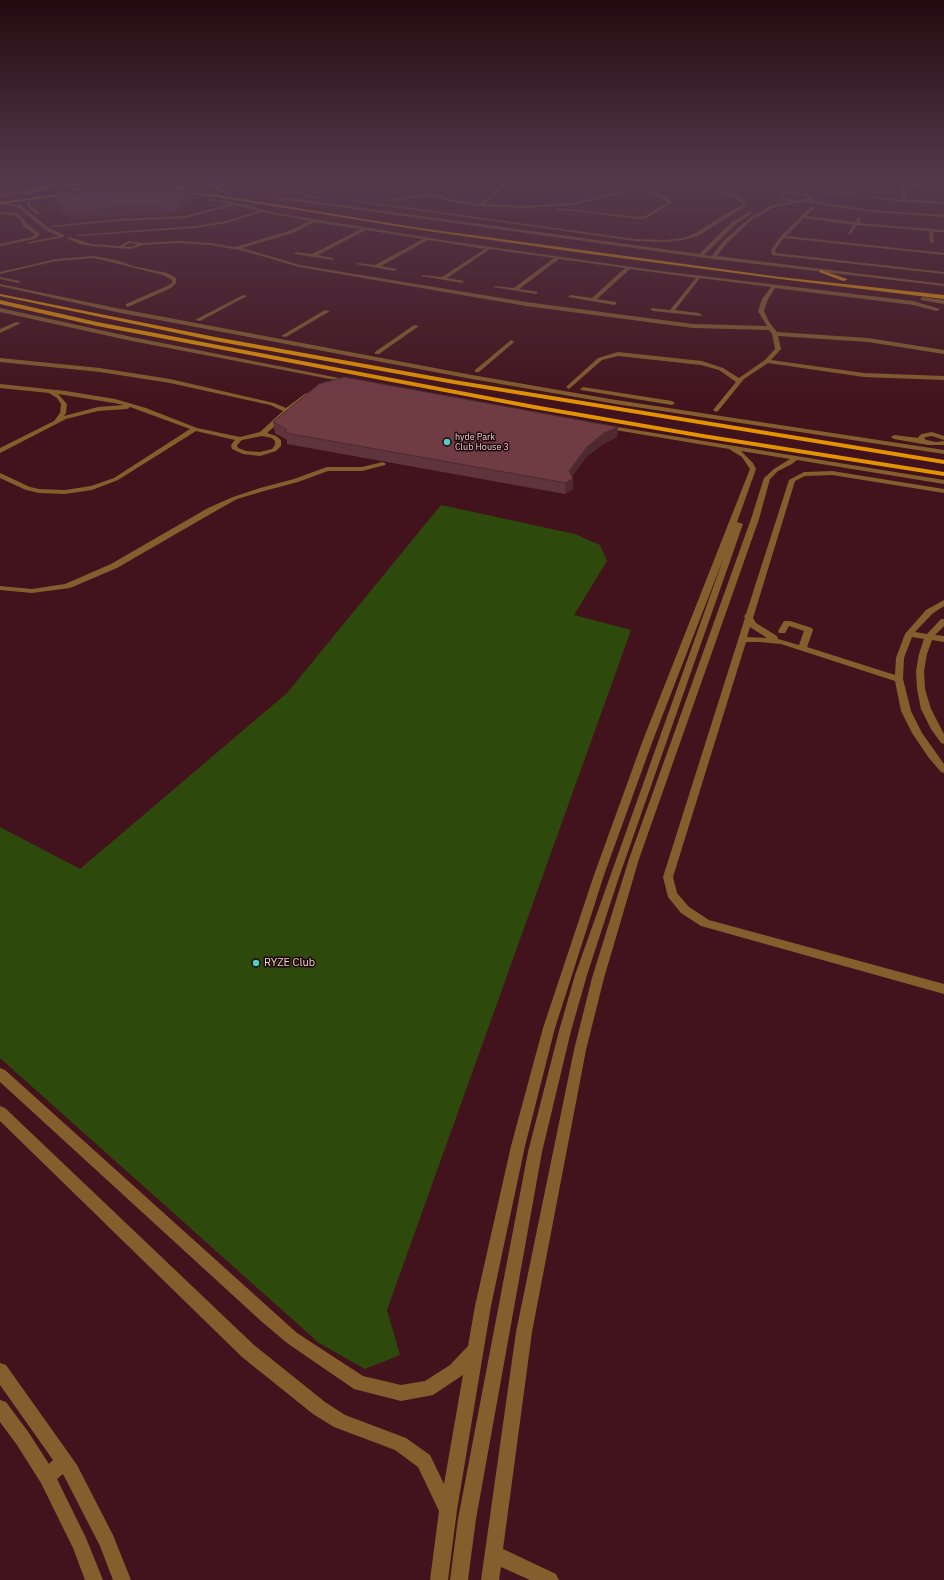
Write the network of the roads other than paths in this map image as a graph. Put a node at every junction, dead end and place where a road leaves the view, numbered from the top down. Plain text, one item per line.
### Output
1 (120, 256) edge
2 (256, 256) edge
3 (260, 256) edge
4 (313, 256) edge
5 (396, 256) edge
6 (478, 256) edge
7 (542, 256) edge
8 (585, 256) edge
9 (614, 256) edge
10 (657, 256) edge
11 (700, 256) edge
12 (790, 256) edge
13 (267, 258) junction
14 (331, 258) dead end
15 (557, 258) junction
16 (713, 258) joint
17 (111, 260) junction
18 (358, 264) dead end
19 (376, 267) junction
20 (628, 268) junction
21 (395, 270) dead end
22 (765, 270) dead end
23 (821, 271) junction
24 (0, 273) edge
25 (944, 273) edge
26 (423, 276) dead end
27 (699, 277) junction
28 (823, 277) dead end
29 (0, 278) edge
30 (780, 278) junction
31 (443, 279) junction
32 (845, 280) junction
33 (853, 281) dead end
34 (462, 282) dead end
35 (22, 283) dead end
36 (0, 285) edge
37 (944, 285) edge
38 (773, 286) junction
39 (805, 286) junction
40 (495, 287) dead end
41 (52, 289) dead end
42 (515, 290) junction
43 (536, 293) dead end
44 (0, 295) edge
45 (245, 296) dead end
46 (571, 297) dead end
47 (944, 297) edge
48 (593, 300) junction
49 (105, 301) dead end
50 (0, 302) edge
51 (944, 302) edge
52 (614, 303) dead end
53 (120, 304) dead end
54 (128, 305) junction
55 (653, 309) dead end
56 (0, 310) edge
57 (944, 310) edge
58 (327, 311) dead end
59 (672, 311) junction
60 (699, 315) dead end
61 (198, 320) junction
62 (18, 323) dead end
63 (91, 323) junction
64 (64, 324) junction
65 (416, 326) dead end
66 (770, 328) junction
67 (0, 331) edge
68 (775, 334) junction
69 (284, 336) junction
70 (511, 342) dead end
71 (211, 346) junction
72 (262, 347) junction
73 (286, 352) junction
74 (944, 352) edge
75 (377, 353) junction
76 (251, 354) junction
77 (214, 355) junction
78 (271, 357) junction
79 (0, 360) edge
80 (767, 361) junction
81 (455, 367) dead end
82 (470, 370) dead end
83 (477, 371) junction
84 (484, 372) dead end
85 (944, 378) edge
86 (338, 379) junction
87 (739, 381) junction
88 (361, 383) edge
89 (0, 386) edge
90 (329, 386) edge
91 (561, 386) dead end
92 (569, 387) junction
93 (49, 391) junction
94 (316, 391) edge
95 (677, 404) dead end
96 (534, 407) junction
97 (655, 408) junction
98 (144, 409) junction
99 (708, 409) dead end
100 (716, 410) junction
101 (287, 411) junction
102 (723, 411) dead end
103 (527, 415) edge
104 (651, 416) junction
105 (55, 422) junction
106 (601, 427) edge
107 (195, 429) junction
108 (262, 434) junction
109 (886, 436) dead end
110 (944, 438) edge
111 (240, 439) junction
112 (701, 439) junction
113 (924, 441) junction
114 (944, 443) edge
115 (730, 447) junction
116 (743, 449) junction
117 (0, 451) edge
118 (944, 452) edge
119 (796, 457) junction
120 (944, 462) edge
121 (383, 464) dead end
122 (944, 474) edge
123 (0, 475) edge
124 (911, 476) junction
125 (944, 482) edge
126 (944, 491) edge
127 (0, 588) edge
128 (944, 602) edge
129 (929, 612) junction
130 (748, 616) junction
131 (943, 623) edge
132 (782, 631) dead end
133 (909, 634) junction
134 (929, 637) junction
135 (944, 639) edge
136 (741, 640) junction
137 (782, 642) junction
138 (802, 648) junction
139 (899, 679) junction
140 (944, 741) edge
141 (944, 770) edge
142 (944, 989) edge
143 (0, 1074) edge
144 (0, 1112) edge
145 (476, 1349) junction
146 (0, 1371) edge
147 (0, 1408) edge
148 (65, 1462) junction
149 (47, 1477) junction
150 (448, 1510) junction
151 (493, 1554) junction
152 (94, 1580) edge
153 (122, 1580) edge
154 (439, 1580) edge
155 (459, 1580) edge
156 (490, 1580) edge
157 (550, 1580) edge

1 - 17 street
2 - 13 street
3 - 13 street
4 - 14 street
5 - 19 street
6 - 31 street
7 - 15 street
8 - 39 street
9 - 30 main road
10 - 22 main road
11 - 16 street
12 - 25 street
13 - 66 street
15 - 20 street
15 - 42 street
16 - 23 street
17 - 24 street
17 - 54 street
18 - 19 street
19 - 21 street
20 - 27 street
20 - 48 street
23 - 32 main road
23 - 37 street
26 - 31 street
27 - 38 street
27 - 59 street
28 - 32 main road
29 - 35 street
30 - 39 main road
30 - 47 main road
31 - 34 street
32 - 33 main road
36 - 97 street
38 - 57 street
38 - 66 street
39 - 51 street
40 - 42 street
41 - 49 street
42 - 43 street
44 - 72 main road
45 - 61 street
46 - 48 street
48 - 52 street
50 - 63 main road
53 - 54 street
54 - 61 street
55 - 59 street
56 - 64 street
58 - 69 street
59 - 60 street
61 - 69 street
62 - 67 street
63 - 64 main road
63 - 71 main road
64 - 77 street
65 - 75 street
66 - 68 street
68 - 74 street
68 - 80 street
69 - 75 street
70 - 83 street
71 - 76 main road
71 - 77 main road
72 - 73 main road
72 - 76 main road
73 - 78 main road
73 - 104 main road
75 - 81 street
76 - 78 main road
77 - 86 street
78 - 96 main road
79 - 101 street
80 - 85 street
80 - 87 street
82 - 83 street
83 - 84 street
86 - 88 street
86 - 90 street
87 - 92 street
87 - 100 street
89 - 93 street
91 - 92 street
92 - 95 street
93 - 98 street
93 - 105 street
94 - 101 street
96 - 103 main road
96 - 112 main road
97 - 104 main road
97 - 118 street
98 - 105 street
98 - 107 street
99 - 100 street
100 - 102 street
101 - 108 street
104 - 120 main road
105 - 117 street
106 - 112 street
107 - 111 street
107 - 123 street
108 - 111 street
108 - 111 street
109 - 113 street
110 - 113 street
112 - 115 street
112 - 122 main road
113 - 114 street
115 - 116 street
115 - 145 street
116 - 119 street
116 - 155 street
119 - 124 street
119 - 151 street
121 - 127 street
122 - 124 main road
124 - 125 street
126 - 130 street
128 - 129 street
129 - 131 street
129 - 133 street
130 - 136 street
130 - 137 street
131 - 134 street
132 - 138 street
133 - 134 street
133 - 139 street
134 - 135 street
134 - 140 street
136 - 137 street
136 - 142 street
137 - 138 street
138 - 139 street
139 - 141 street
143 - 145 street
144 - 150 street
145 - 150 street
146 - 148 street
147 - 149 street
148 - 149 street
148 - 153 street
149 - 152 street
150 - 154 street
151 - 156 street
151 - 157 street

